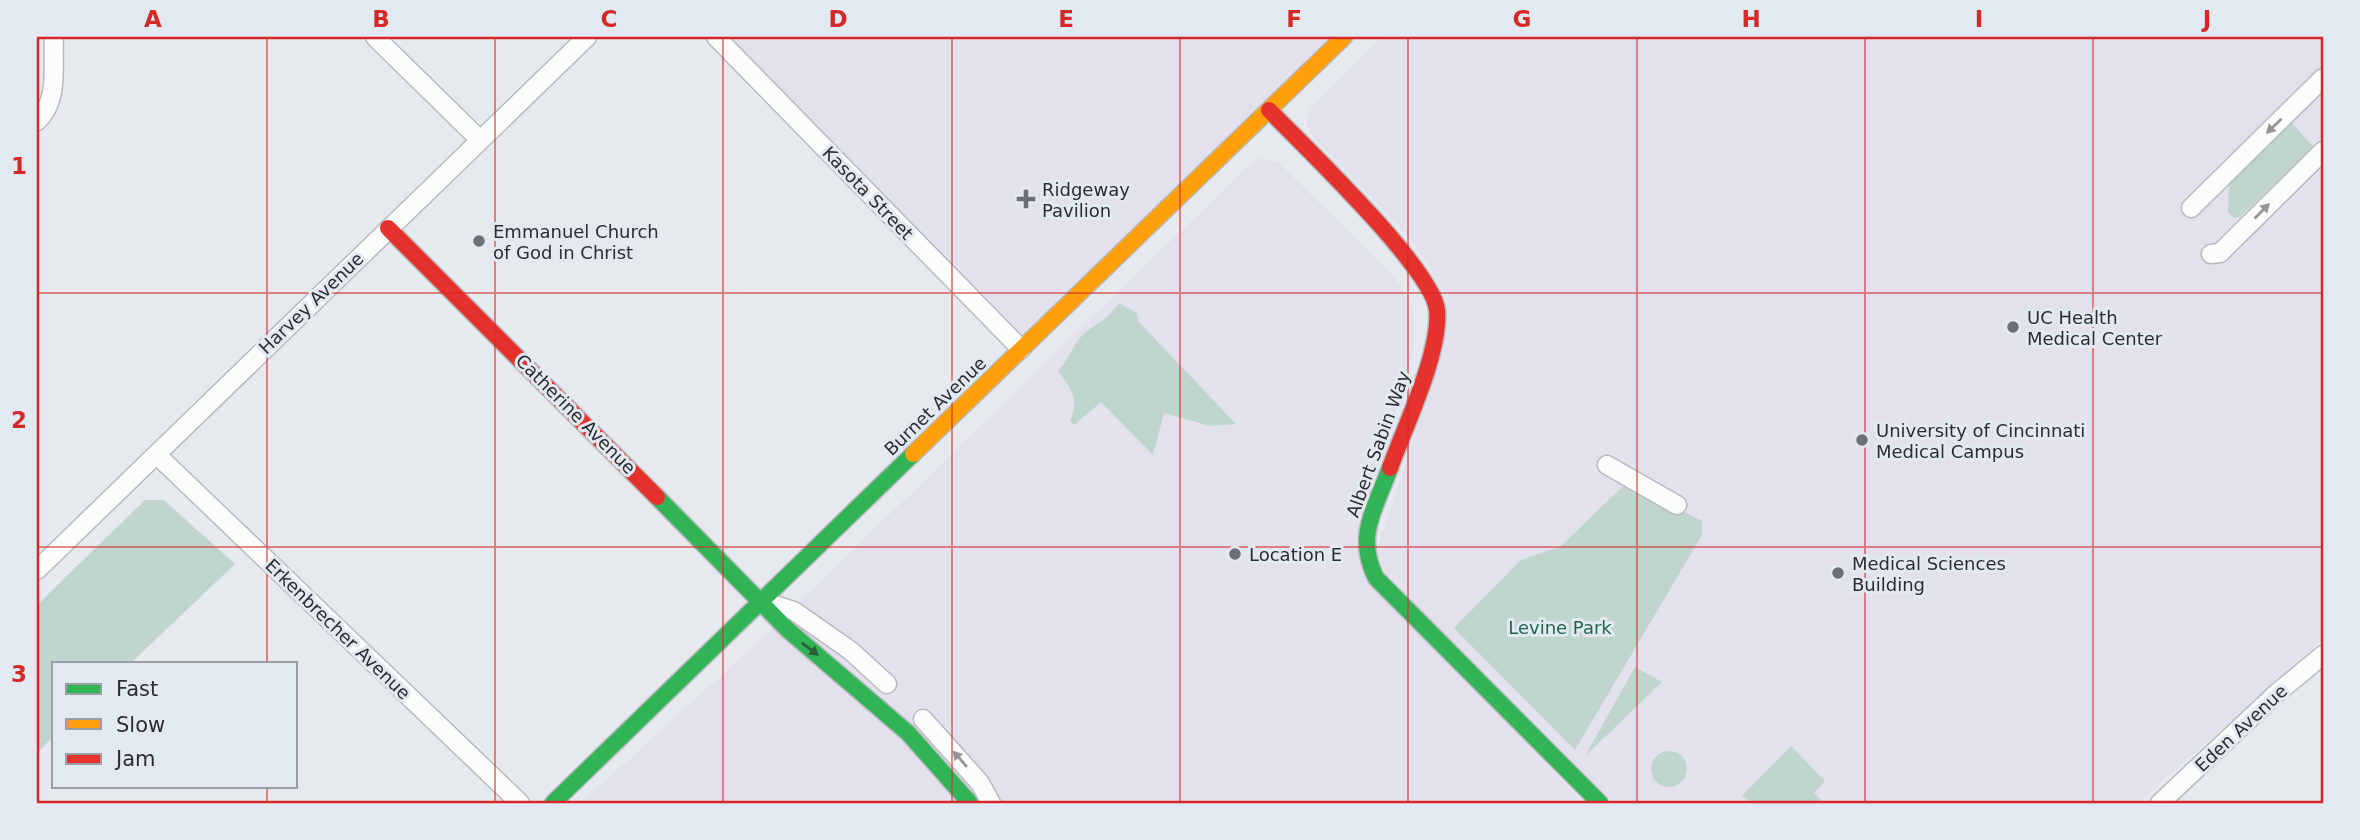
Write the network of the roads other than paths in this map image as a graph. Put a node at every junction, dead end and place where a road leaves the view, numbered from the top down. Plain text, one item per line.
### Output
1 (54, 37) edge
2 (375, 37) edge
3 (587, 37) edge
4 (716, 37) edge
5 (1345, 37) edge
6 (2323, 78) edge
7 (1269, 110) junction
8 (37, 121) edge
9 (480, 140) junction
10 (2323, 151) edge
11 (2190, 208) dead end
12 (388, 228) junction
13 (2211, 254) dead end
14 (1021, 349) junction
15 (156, 454) junction
16 (1607, 465) dead end
17 (1677, 505) dead end
18 (37, 570) edge
19 (762, 601) junction
20 (2323, 655) edge
21 (887, 684) dead end
22 (923, 719) dead end
23 (520, 803) edge
24 (552, 803) edge
25 (970, 803) edge
26 (991, 803) edge
27 (1600, 803) edge
28 (2160, 803) edge

1 - 8 street
2 - 9 street
3 - 9 street, Harvey Avenue
4 - 14 street, Kasota Street
5 - 7 street, Burnet Avenue
6 -> 11 street
7 - 14 street, Burnet Avenue
7 - 27 street, Albert Sabin Way
9 - 12 street, Harvey Avenue
13 -> 10 street
12 - 15 street, Harvey Avenue
12 - 19 street, Catherine Avenue
14 - 19 street, Burnet Avenue
15 - 18 street, Harvey Avenue
15 - 23 street, Erkenbrecher Avenue
16 - 17 street
19 - 21 street, Catherine Avenue
19 - 24 street, Burnet Avenue
19 -> 25 street, Catherine Avenue
20 - 28 street, Eden Avenue
26 -> 22 street

